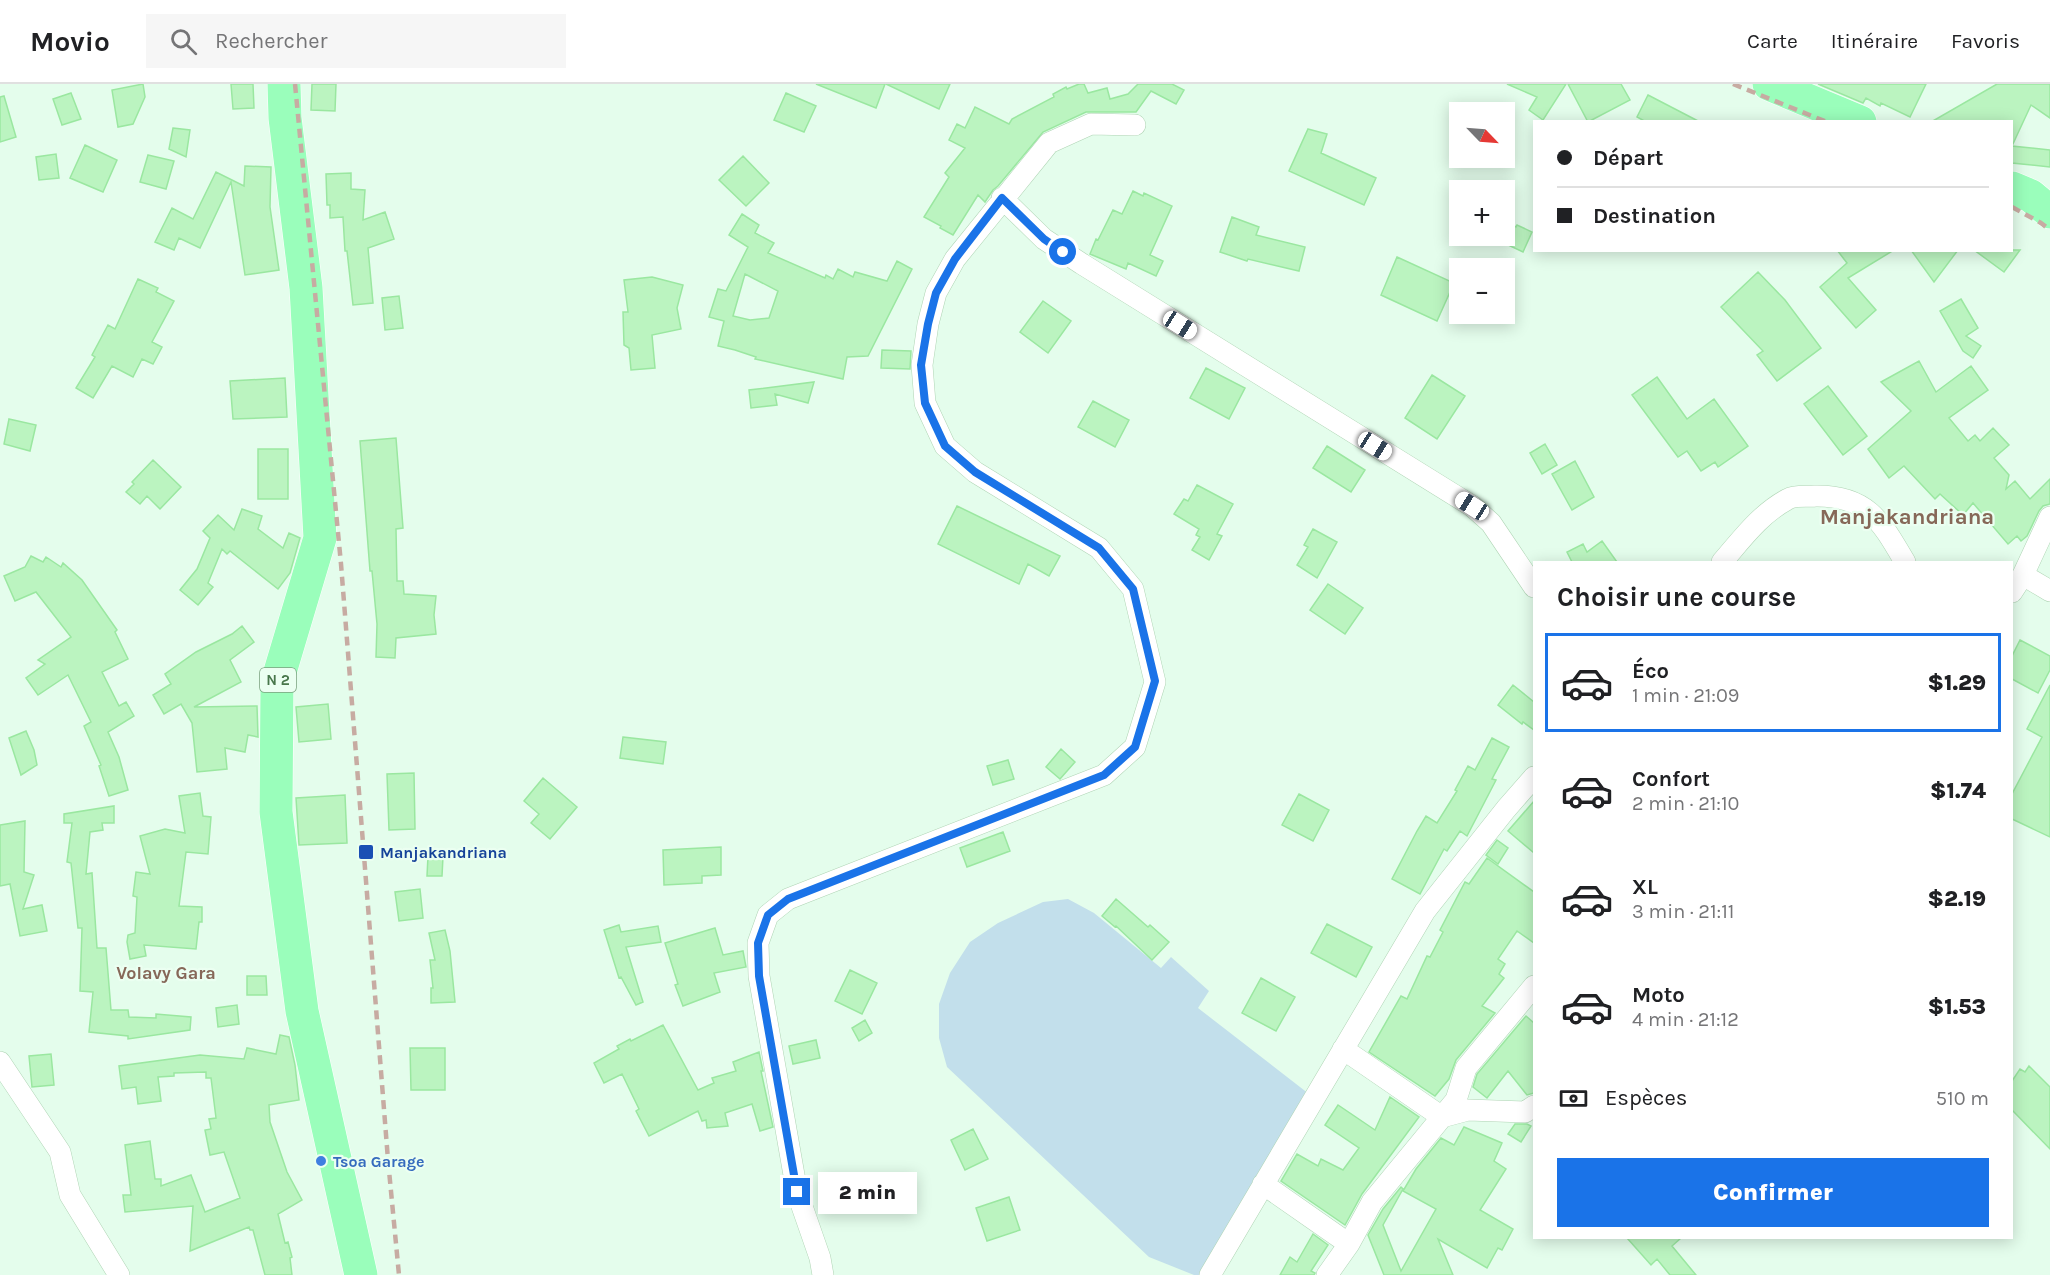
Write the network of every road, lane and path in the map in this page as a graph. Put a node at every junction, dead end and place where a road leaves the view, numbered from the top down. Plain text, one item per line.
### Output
1 (284, 84) edge
2 (1769, 84) edge
3 (1855, 120) edge
4 (1135, 126) dead end
5 (2013, 188) edge
6 (1002, 198) junction
7 (2050, 212) edge
8 (2050, 517) edge
9 (1723, 561) edge
10 (1904, 561) edge
11 (2018, 584) edge
12 (1533, 586) edge
13 (2050, 591) edge
14 (1533, 778) edge
15 (1533, 987) edge
16 (1343, 1049) junction
17 (0, 1062) edge
18 (1533, 1107) edge
19 (1442, 1117) junction
20 (1263, 1184) junction
21 (1349, 1244) junction
22 (119, 1275) edge
23 (362, 1275) edge
24 (823, 1275) edge
25 (1210, 1275) edge
26 (1327, 1275) edge

1 - 23 main road, N 2
2 - 3 main road
4 - 6 street
5 - 7 main road
6 - 12 street
6 - 24 street
8 - 11 street
9 - 10 street
11 - 13 street
14 - 16 street
15 - 19 street
16 - 19 street
16 - 20 street
17 - 22 street
18 - 19 street
19 - 21 street
20 - 21 street
20 - 25 street
21 - 26 street

